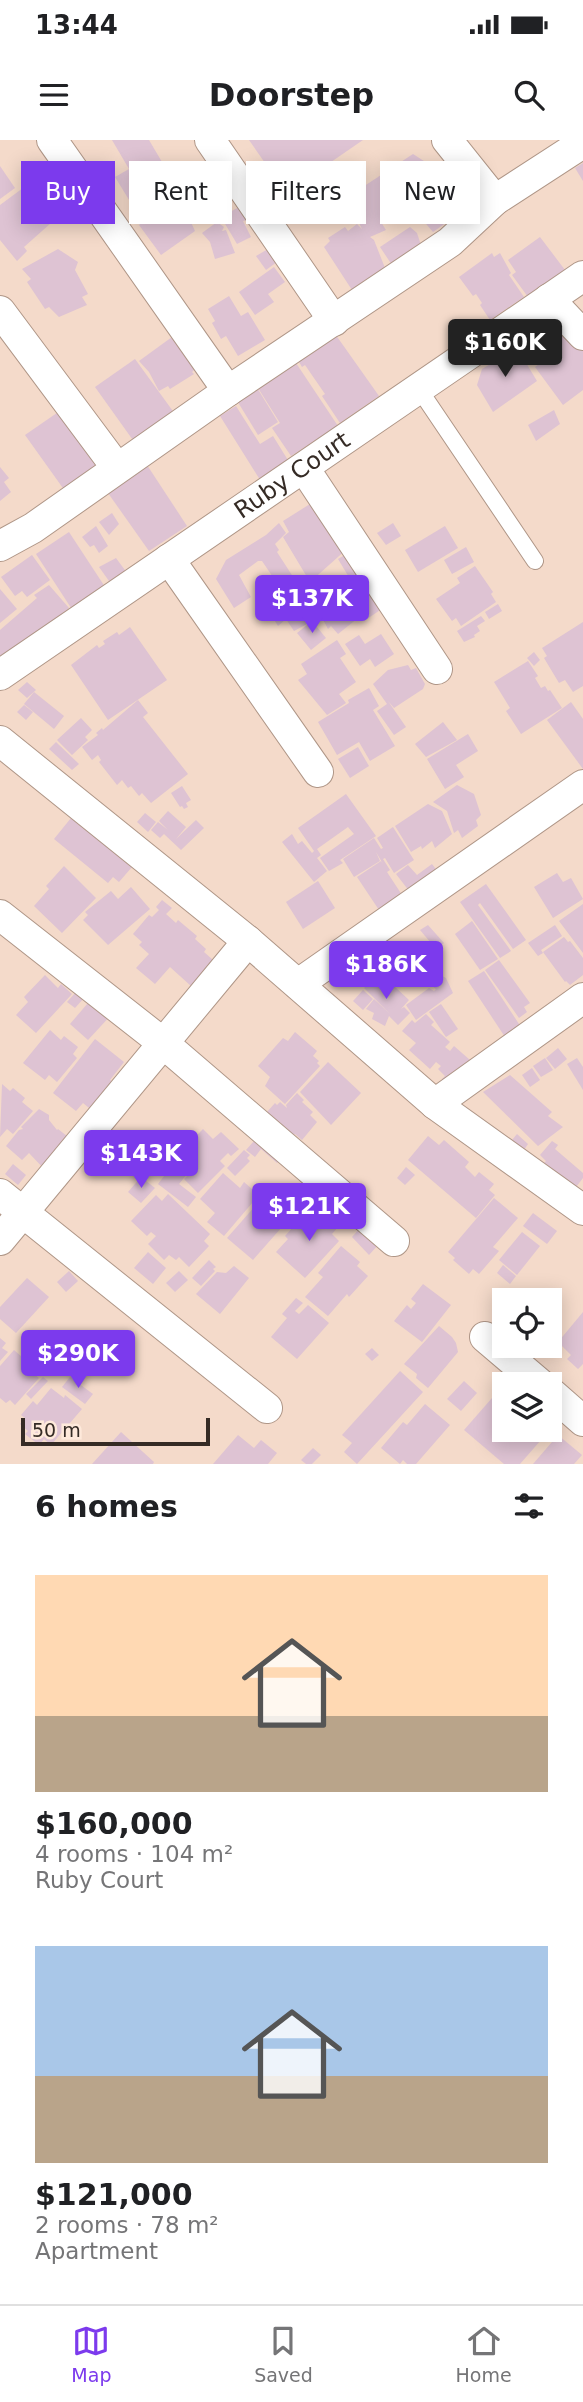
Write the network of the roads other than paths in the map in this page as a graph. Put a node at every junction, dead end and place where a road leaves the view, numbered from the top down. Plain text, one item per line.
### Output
1 (52, 140) edge
2 (210, 140) edge
3 (447, 140) edge
4 (583, 143) edge
5 (495, 200) junction
6 (583, 276) edge
7 (549, 299) junction
8 (0, 311) edge
9 (334, 321) junction
10 (583, 335) edge
11 (419, 389) junction
12 (228, 391) junction
13 (117, 468) junction
14 (304, 468) junction
15 (0, 546) edge
16 (169, 559) junction
17 (535, 561) dead end
18 (437, 669) dead end
19 (0, 675) edge
20 (0, 741) edge
21 (318, 772) dead end
22 (583, 785) edge
23 (0, 915) edge
24 (248, 941) junction
25 (298, 984) junction
26 (583, 998) edge
27 (163, 1043) junction
28 (435, 1104) junction
29 (11, 1203) edge
30 (583, 1210) edge
31 (0, 1240) edge
32 (394, 1241) dead end
33 (485, 1337) dead end
34 (526, 1372) edge
35 (562, 1403) edge
36 (267, 1408) dead end
37 (583, 1421) edge

1 - 12 street
2 - 9 street
3 - 5 street
4 - 5 street
5 - 9 street
6 - 7 street, Ruby Court
7 - 10 street
7 - 11 street, Ruby Court
8 - 13 street
9 - 12 street
11 - 14 street, Ruby Court
11 - 17 lane
12 - 13 street
13 - 15 street
14 - 16 street, Ruby Court
14 - 18 street
16 - 19 street, Ruby Court
16 - 21 street
20 - 24 street
22 - 25 street
23 - 27 street
24 - 25 street
24 - 27 street
25 - 28 street
26 - 28 street
27 - 29 street
27 - 32 street
28 - 30 street
29 - 31 street
29 - 36 street
33 - 34 street
35 - 37 street

